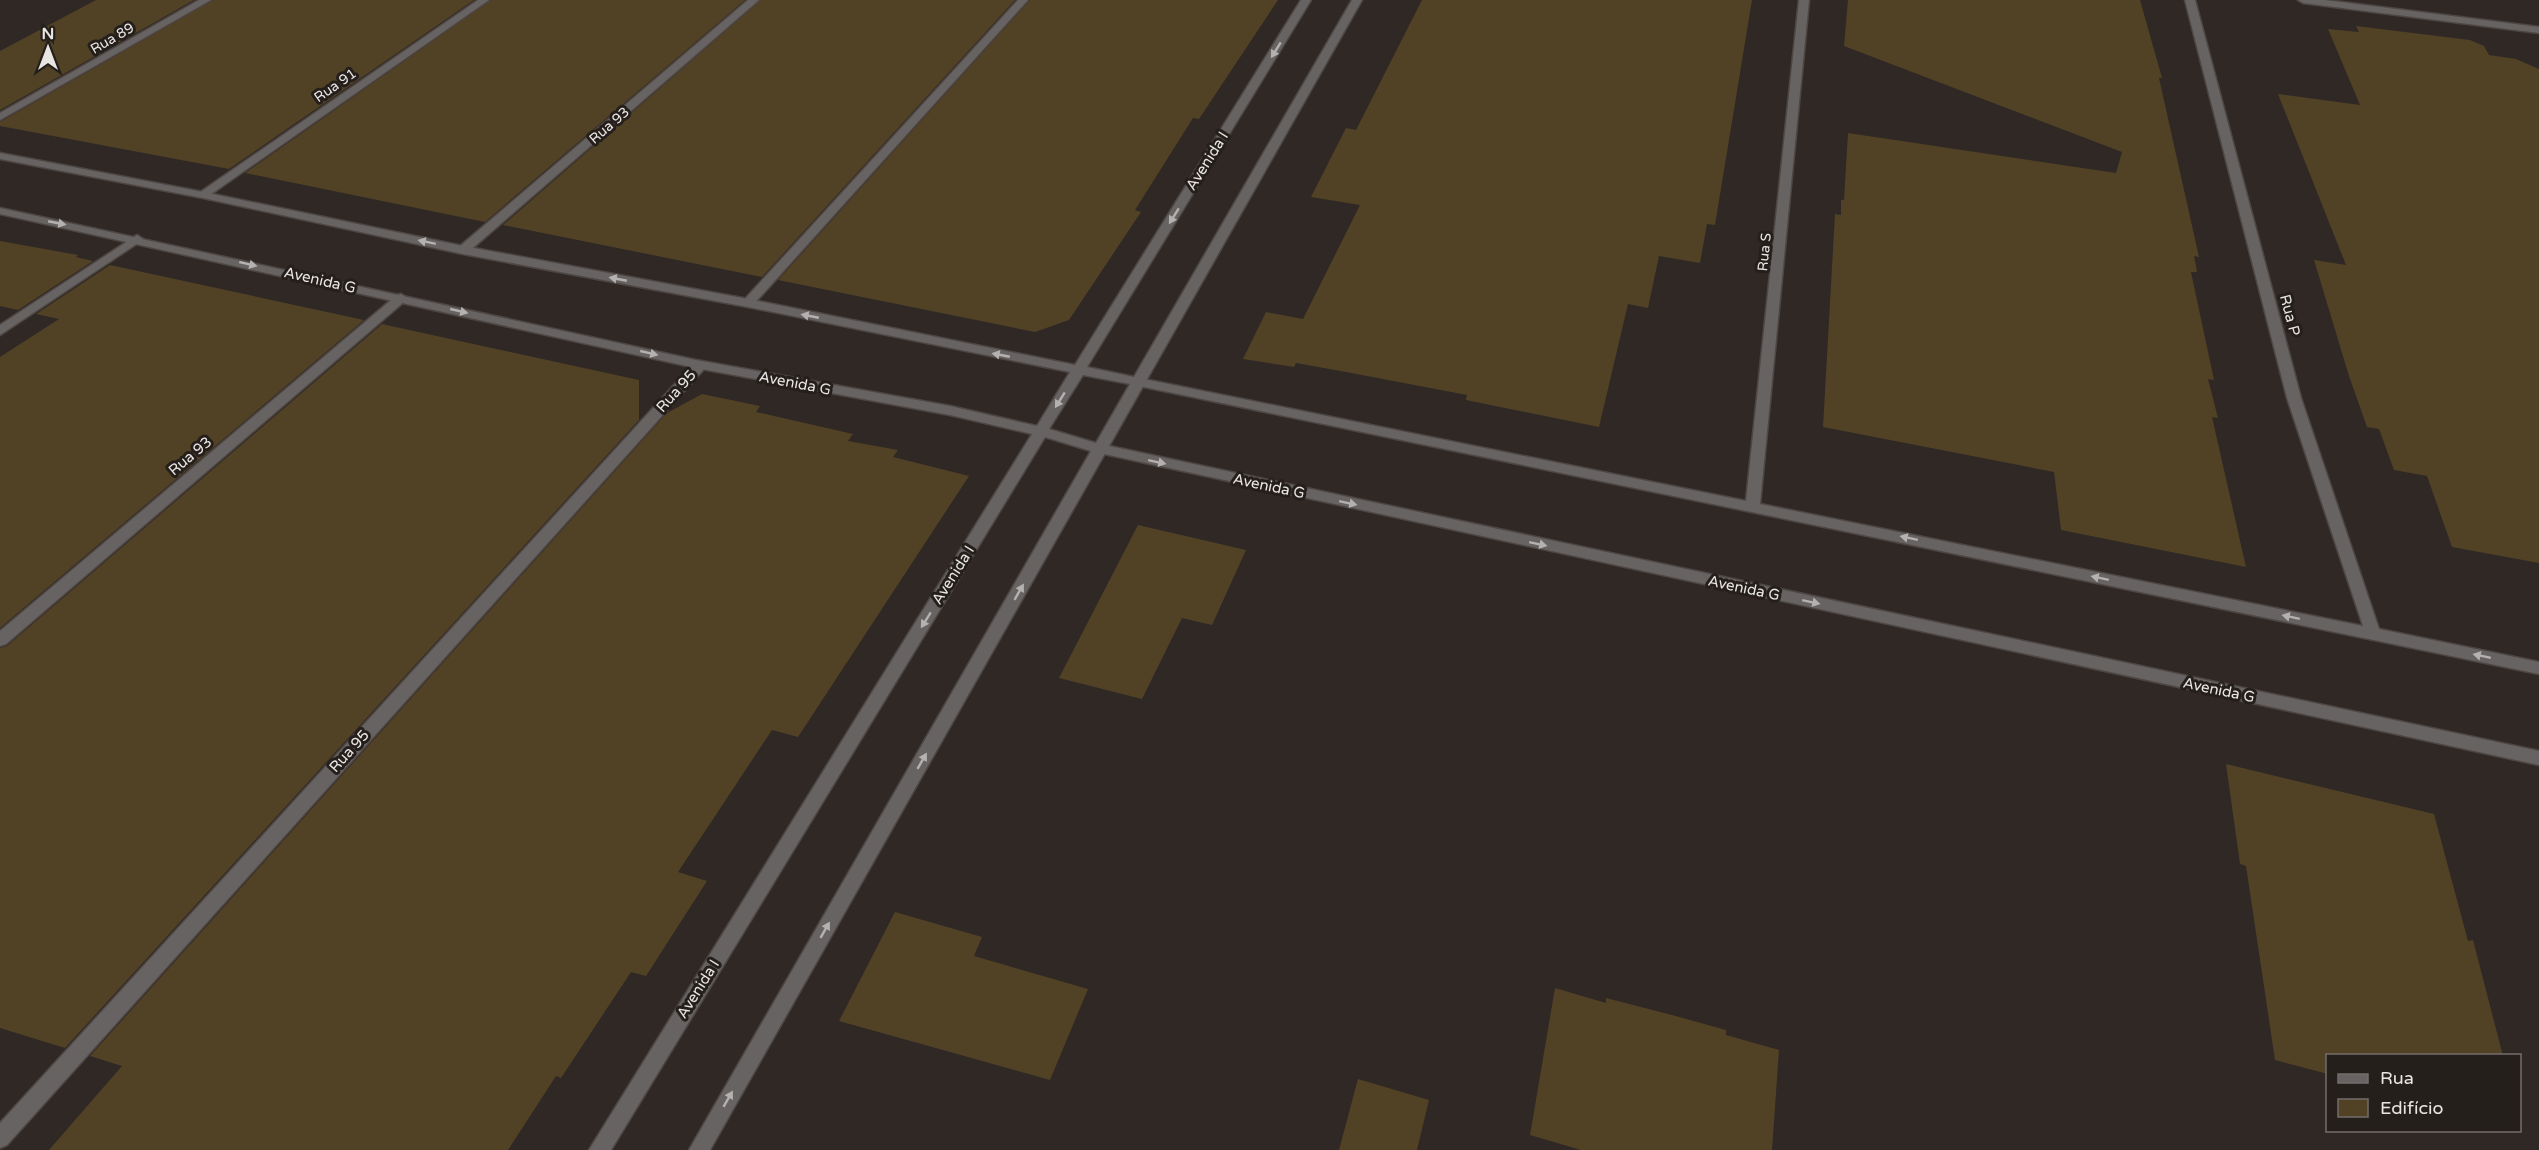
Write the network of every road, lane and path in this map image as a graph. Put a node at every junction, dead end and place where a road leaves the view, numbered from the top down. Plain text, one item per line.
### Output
1 (206, 0) edge
2 (484, 0) edge
3 (754, 0) edge
4 (1023, 0) edge
5 (1306, 0) edge
6 (1357, 0) edge
7 (1804, 0) edge
8 (2190, 0) edge
9 (2303, 0) edge
10 (2539, 30) edge
11 (0, 117) edge
12 (0, 156) edge
13 (203, 195) junction
14 (0, 212) edge
15 (138, 239) junction
16 (463, 250) junction
17 (401, 298) junction
18 (748, 303) junction
19 (0, 331) edge
20 (700, 365) junction
21 (1079, 370) junction
22 (1139, 381) junction
23 (1042, 430) junction
24 (1100, 450) junction
25 (1753, 506) junction
26 (2373, 634) junction
27 (0, 640) edge
28 (2539, 668) edge
29 (2539, 758) edge
30 (0, 1138) edge
31 (599, 1150) edge
32 (699, 1150) edge

1 - 11 street, Rua 89
2 - 13 street, Rua 91
3 - 16 street, Rua 93
4 - 18 street
5 -> 21 street, Avenida I
6 - 22 street
7 - 25 street, Rua S
8 - 26 street, Rua P
9 - 10 street
12 - 13 street
16 -> 13 street
14 -> 15 street, Avenida G
15 -> 17 street, Avenida G
15 - 19 street
18 -> 16 street
17 -> 20 street, Avenida G
17 - 27 street, Rua 93
21 -> 18 street
20 - 23 street, Avenida G
20 - 30 street, Rua 95
21 - 22 street
21 -> 23 street, Avenida I
22 - 24 street
22 - 25 street
23 - 24 street, Avenida G
23 -> 31 street, Avenida I
24 -> 29 street, Avenida G
32 -> 24 street
26 -> 25 street
28 -> 26 street

